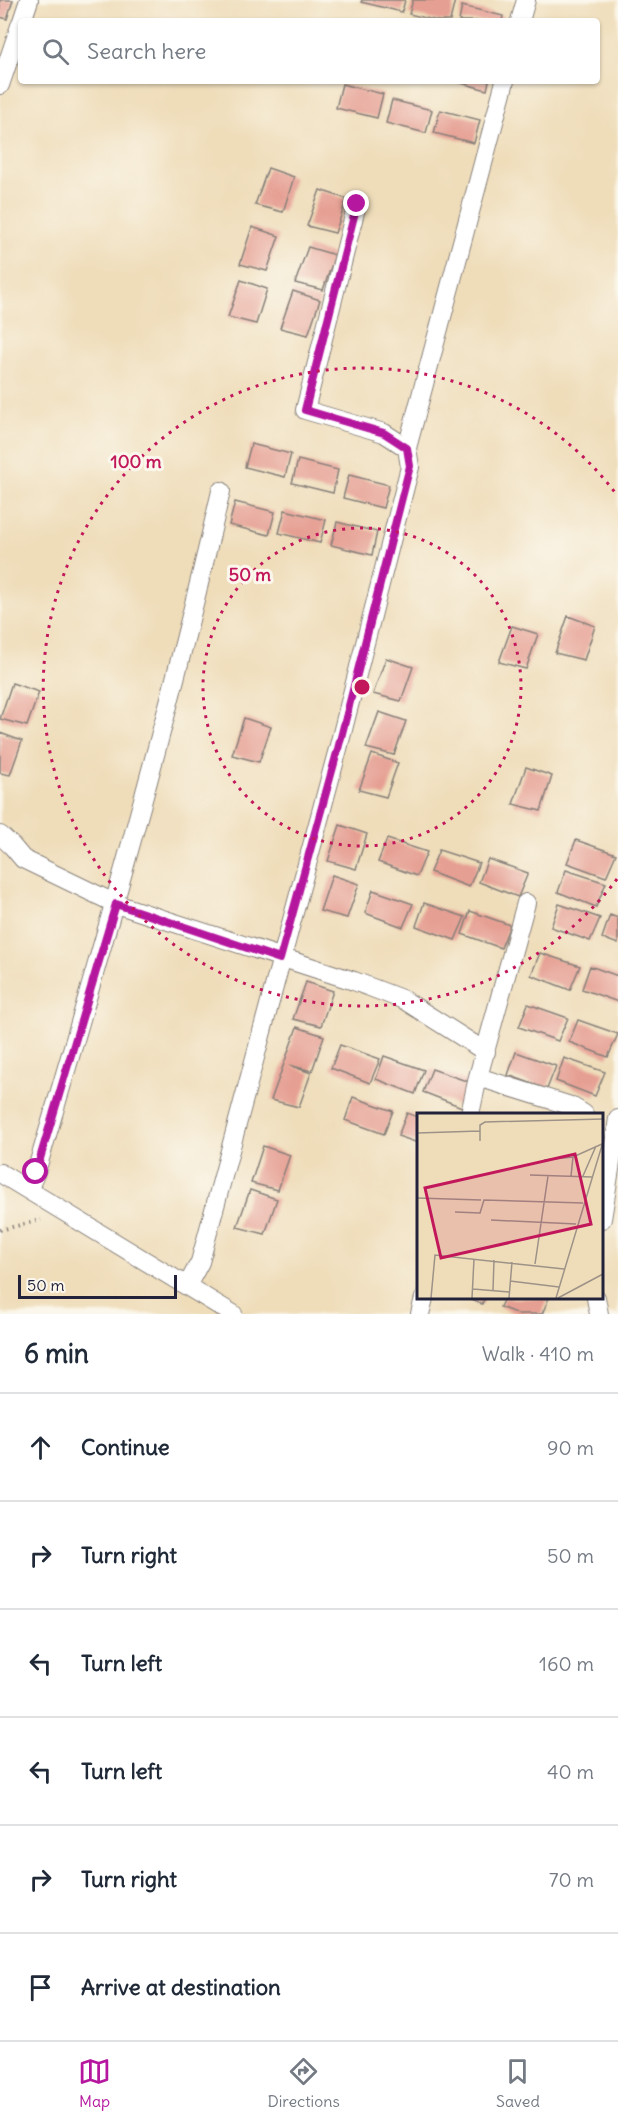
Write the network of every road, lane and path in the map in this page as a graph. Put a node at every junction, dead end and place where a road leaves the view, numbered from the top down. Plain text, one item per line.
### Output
1 (29, 0) edge
2 (526, 0) edge
3 (22, 18) edge
4 (521, 18) edge
5 (18, 31) edge
6 (504, 84) edge
7 (0, 85) edge
8 (357, 204) dead end
9 (407, 448) junction
10 (221, 491) dead end
11 (0, 835) edge
12 (526, 903) dead end
13 (116, 904) junction
14 (280, 959) junction
15 (486, 1052) junction
16 (478, 1077) junction
17 (470, 1113) edge
18 (582, 1113) edge
19 (618, 1119) edge
20 (603, 1138) edge
21 (612, 1156) junction
22 (0, 1173) edge
23 (28, 1190) junction
24 (603, 1213) edge
25 (68, 1214) junction
26 (0, 1230) edge
27 (187, 1286) junction
28 (424, 1299) edge
29 (595, 1299) edge
30 (233, 1314) edge
31 (420, 1314) edge
32 (599, 1314) edge

1 - 3 street
2 - 4 street
5 - 7 street
6 - 9 street
8 - 9 street
9 - 14 street
10 - 13 street
11 - 13 street
12 - 15 street
13 - 14 street
13 - 23 street
14 - 15 street
14 - 27 street
15 - 16 street
16 - 17 street
16 - 18 street
19 - 21 street
20 - 21 street
21 - 24 street
22 - 23 street
23 - 25 street
25 - 26 path
25 - 27 street
27 - 30 street
28 - 31 street
29 - 32 street

